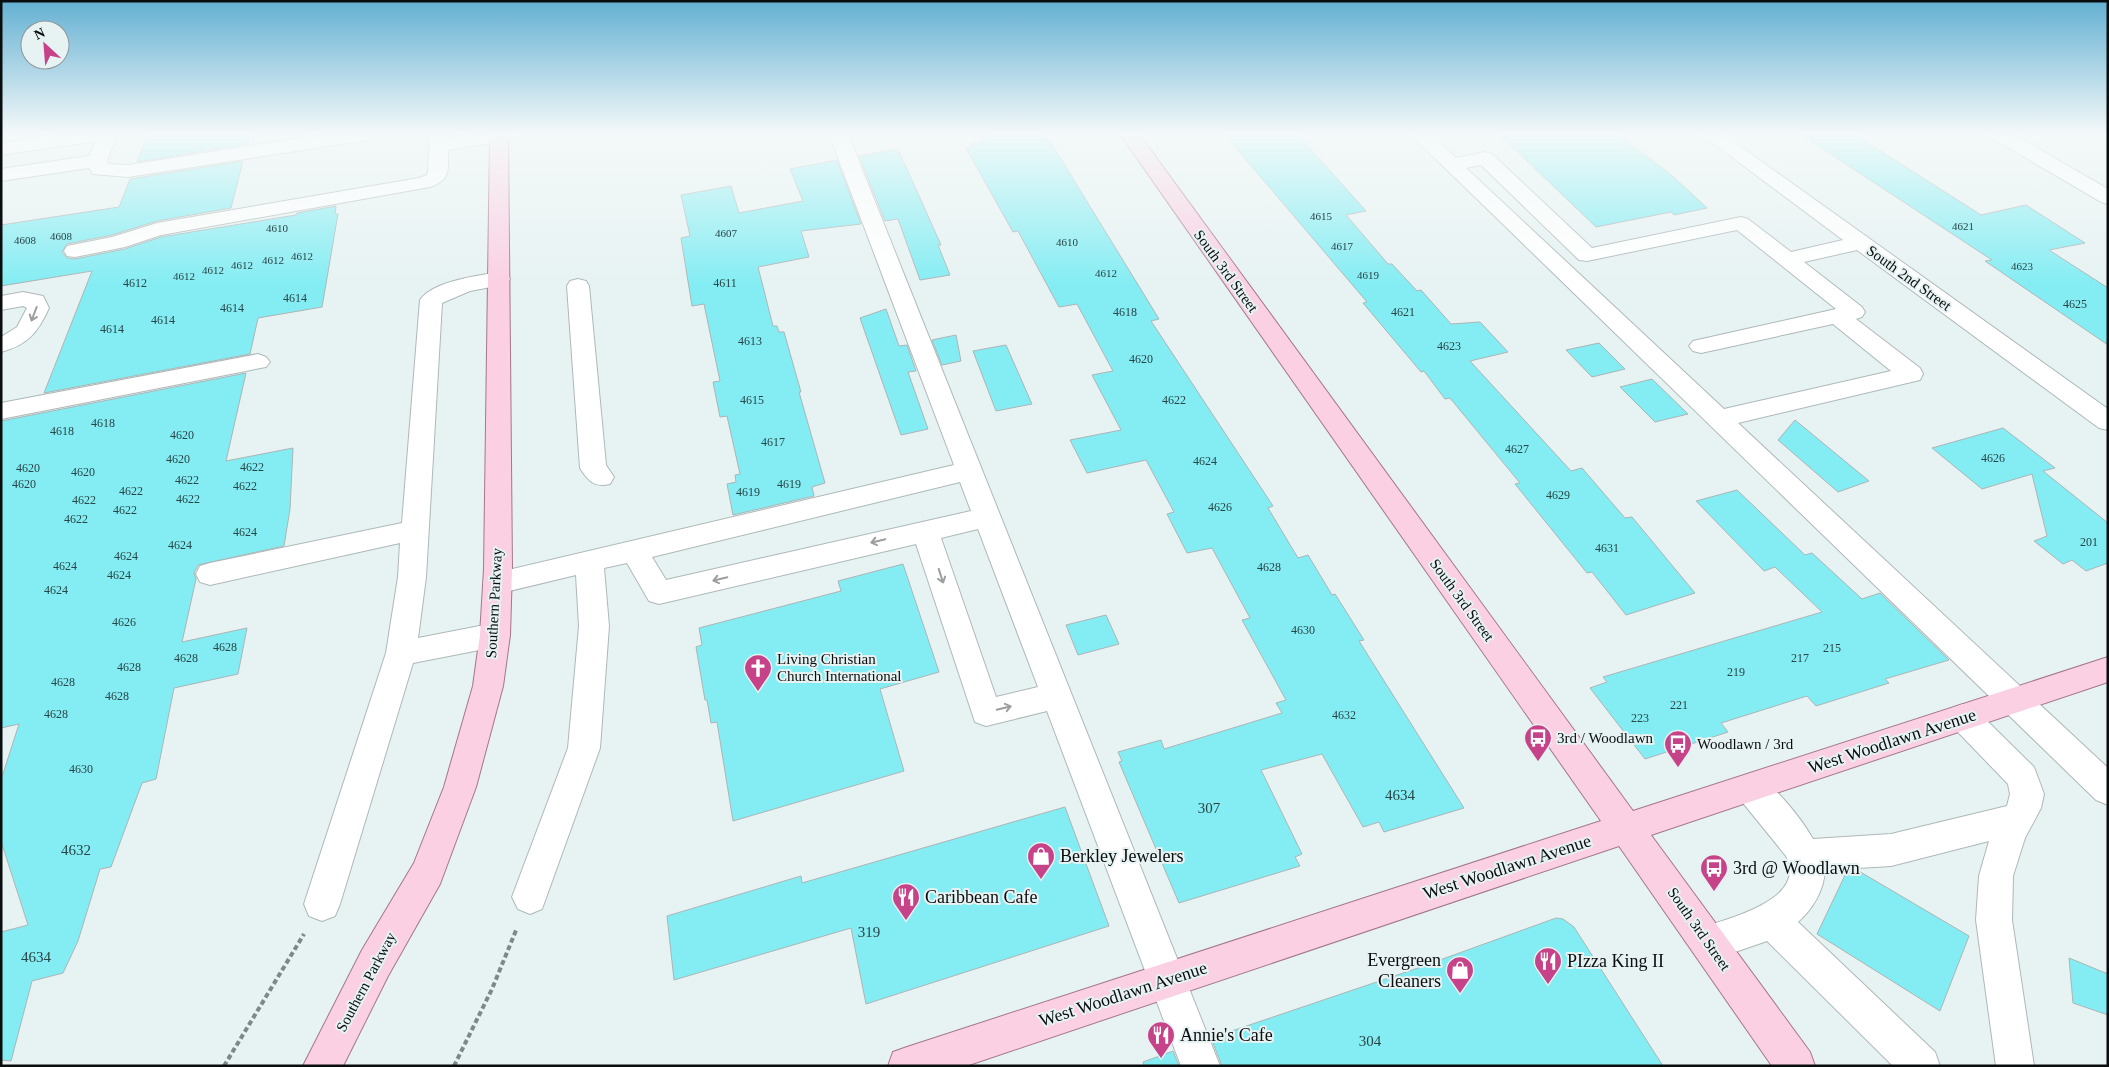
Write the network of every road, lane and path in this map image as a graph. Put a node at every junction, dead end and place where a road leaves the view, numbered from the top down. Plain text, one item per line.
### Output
1 (423, 184) edge
2 (501, 184) edge
3 (857, 184) edge
4 (1165, 184) edge
5 (1471, 184) edge
6 (1512, 184) edge
7 (1779, 184) edge
8 (2084, 184) edge
9 (2108, 198) edge
10 (1861, 243) junction
11 (75, 251) dead end
12 (1787, 259) junction
13 (498, 279) junction
14 (578, 286) dead end
15 (1, 303) edge
16 (1838, 316) junction
17 (1, 345) edge
18 (1701, 346) dead end
19 (258, 362) dead end
20 (1, 411) edge
21 (1718, 419) junction
22 (2108, 422) edge
23 (969, 471) junction
24 (601, 478) dead end
25 (987, 516) junction
26 (415, 530) junction
27 (925, 530) junction
28 (635, 551) junction
29 (589, 562) junction
30 (210, 574) dead end
31 (497, 583) junction
32 (495, 635) junction
33 (401, 654) junction
34 (2108, 669) edge
35 (1058, 694) junction
36 (2014, 700) junction
37 (1963, 717) junction
38 (1751, 788) junction
39 (2108, 790) edge
40 (2018, 819) junction
41 (1627, 828) junction
42 (1804, 855) junction
43 (530, 897) joint
44 (322, 904) joint
45 (1770, 919) junction
46 (1709, 943) junction
47 (1167, 979) junction
48 (224, 1066) edge
49 (322, 1066) edge
50 (454, 1066) edge
51 (907, 1066) edge
52 (1201, 1066) edge
53 (1796, 1066) edge
54 (1921, 1066) edge
55 (2015, 1066) edge

1 - 11 street
2 - 13 main road, Southern Parkway
3 - 23 street
4 - 41 main road, South 3rd Street
5 - 21 street
6 - 12 street
7 - 10 street, South 2nd Street
8 - 9 street
10 - 12 street
10 - 22 street, South 2nd Street
12 - 16 street
13 - 26 street
13 - 31 main road, Southern Parkway
14 - 24 street
15 -> 17 street
16 - 18 street
16 - 21 street
19 - 20 street
21 - 36 street
23 - 25 street
23 - 28 street
25 - 27 street
25 - 35 street
26 - 30 street
26 - 33 street
27 -> 28 street
27 -> 35 street
28 - 29 street
29 - 31 street
29 - 43 street
31 - 32 main road, Southern Parkway
32 - 33 street
32 - 49 main road, Southern Parkway
33 - 44 street
34 - 36 main road, West Woodlawn Avenue
35 - 47 street
36 - 37 main road, West Woodlawn Avenue
36 - 39 street
37 - 38 main road, West Woodlawn Avenue
37 - 40 street
38 - 41 main road, West Woodlawn Avenue
38 - 42 street
40 - 42 street
40 - 55 street
41 - 46 main road, South 3rd Street
41 - 47 main road, West Woodlawn Avenue
42 - 45 street
43 - 50 path
44 - 48 path
45 - 46 street
45 - 54 street
46 - 53 main road, South 3rd Street
47 - 51 main road, West Woodlawn Avenue
47 - 52 street

